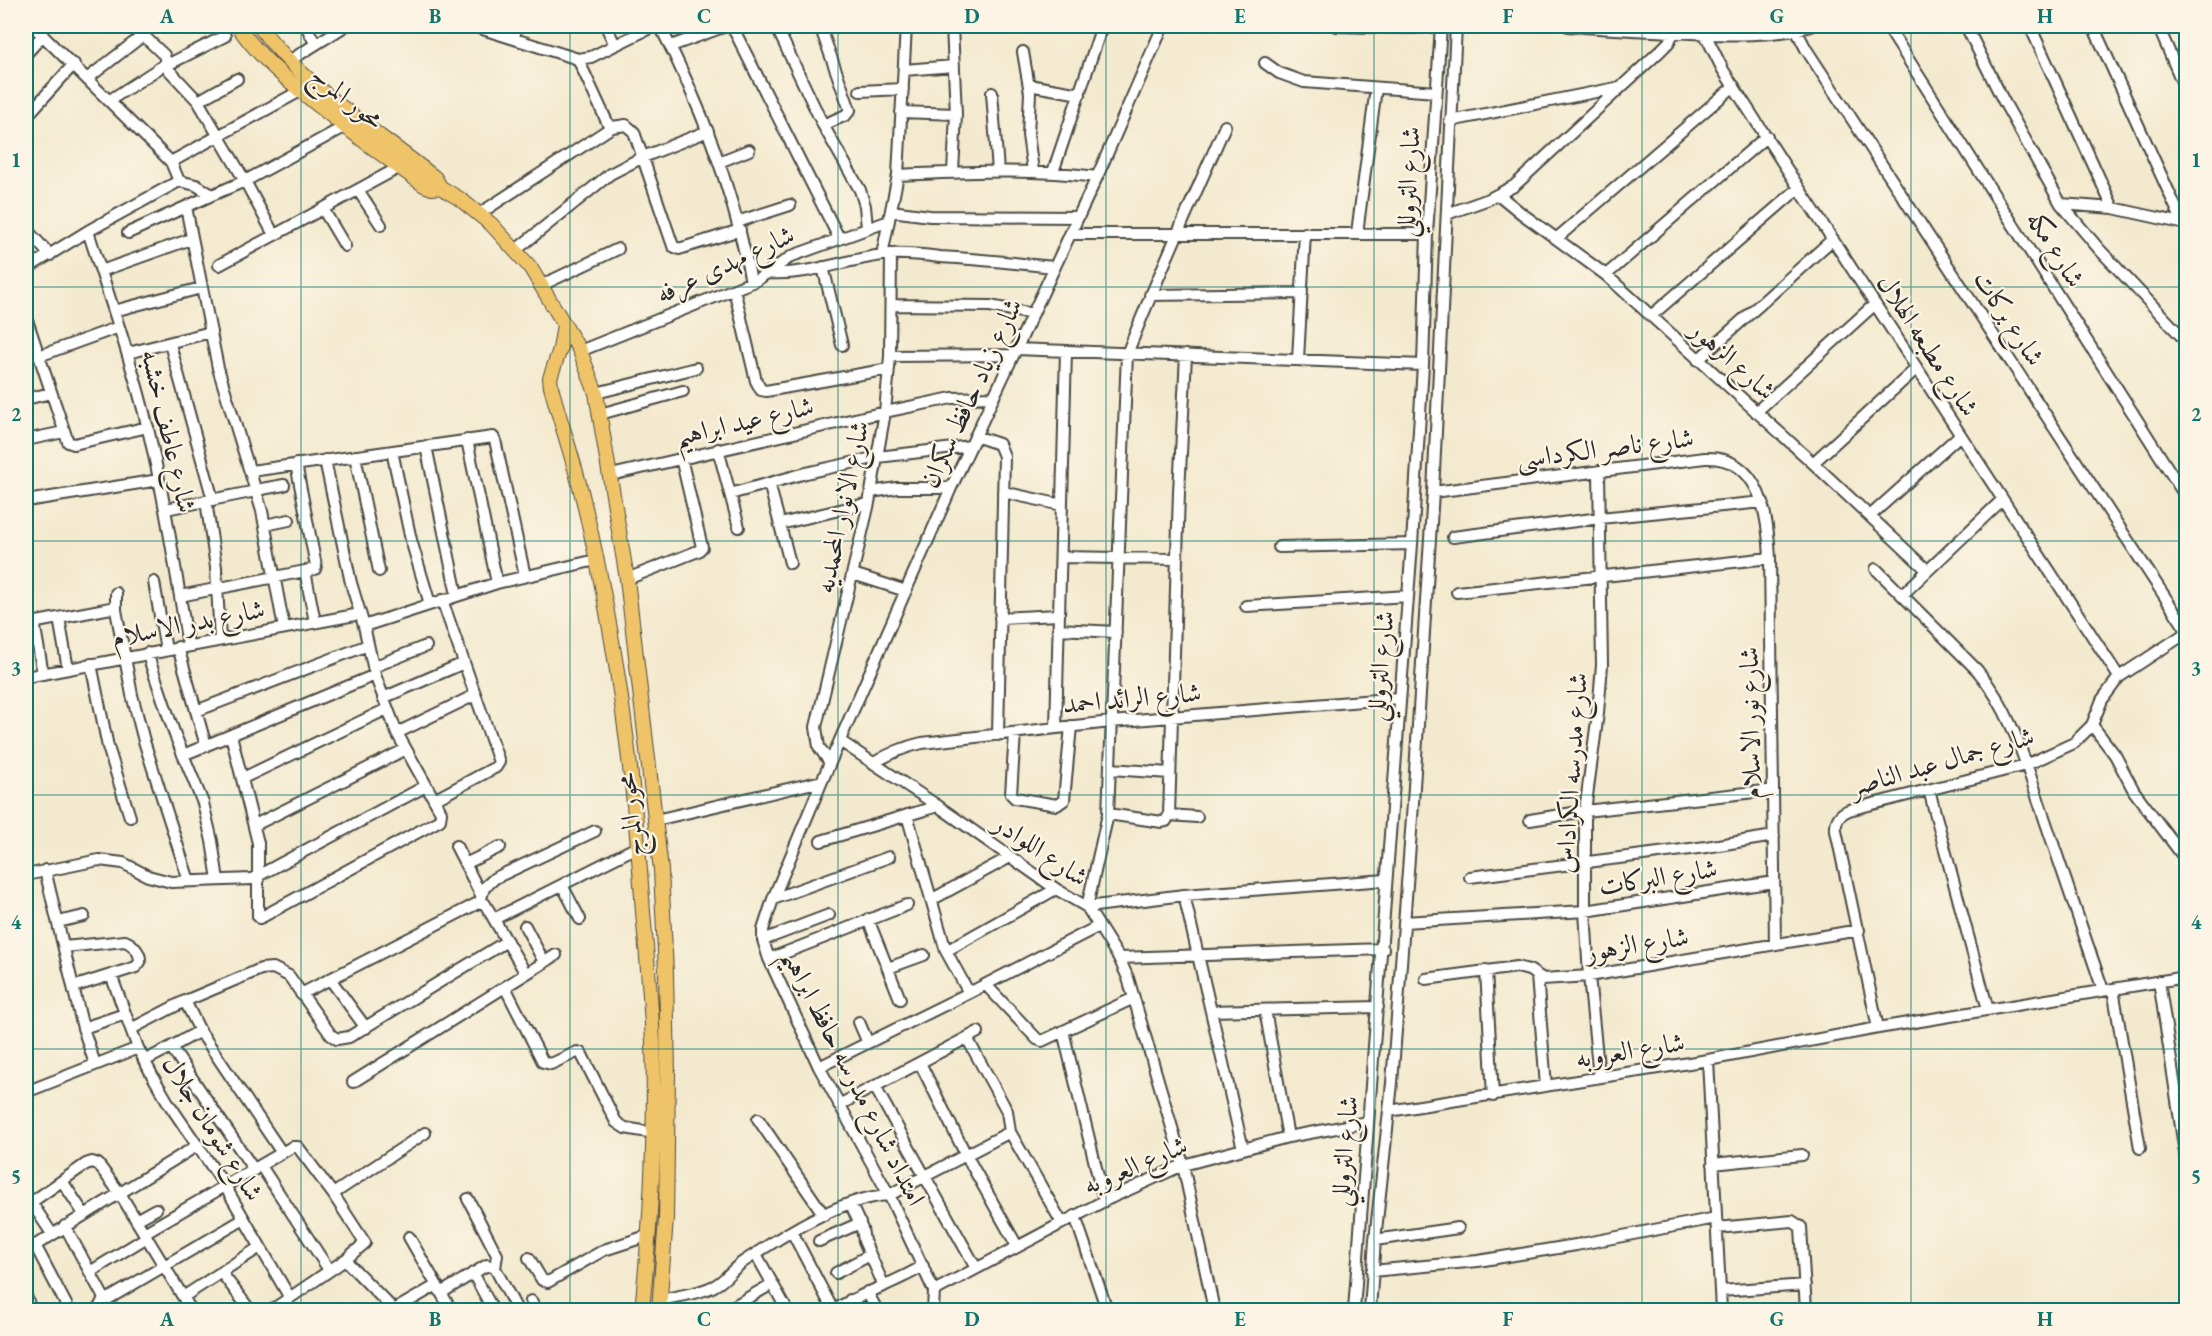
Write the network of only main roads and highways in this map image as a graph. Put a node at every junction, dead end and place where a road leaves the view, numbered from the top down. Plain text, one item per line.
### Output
1 (238, 26) edge
2 (259, 26) edge
3 (440, 186) junction
4 (564, 325) junction
5 (660, 1152) junction
6 (660, 1305) edge
7 (642, 1311) edge

1 - 3 main road, محور المرج
2 - 3 main road, محور المرج
3 - 4 main road, محور المرج
4 - 5 main road, محور المرج
4 - 5 main road, محور المرج
5 - 6 main road, محور المرج
5 - 7 main road, محور المرج

